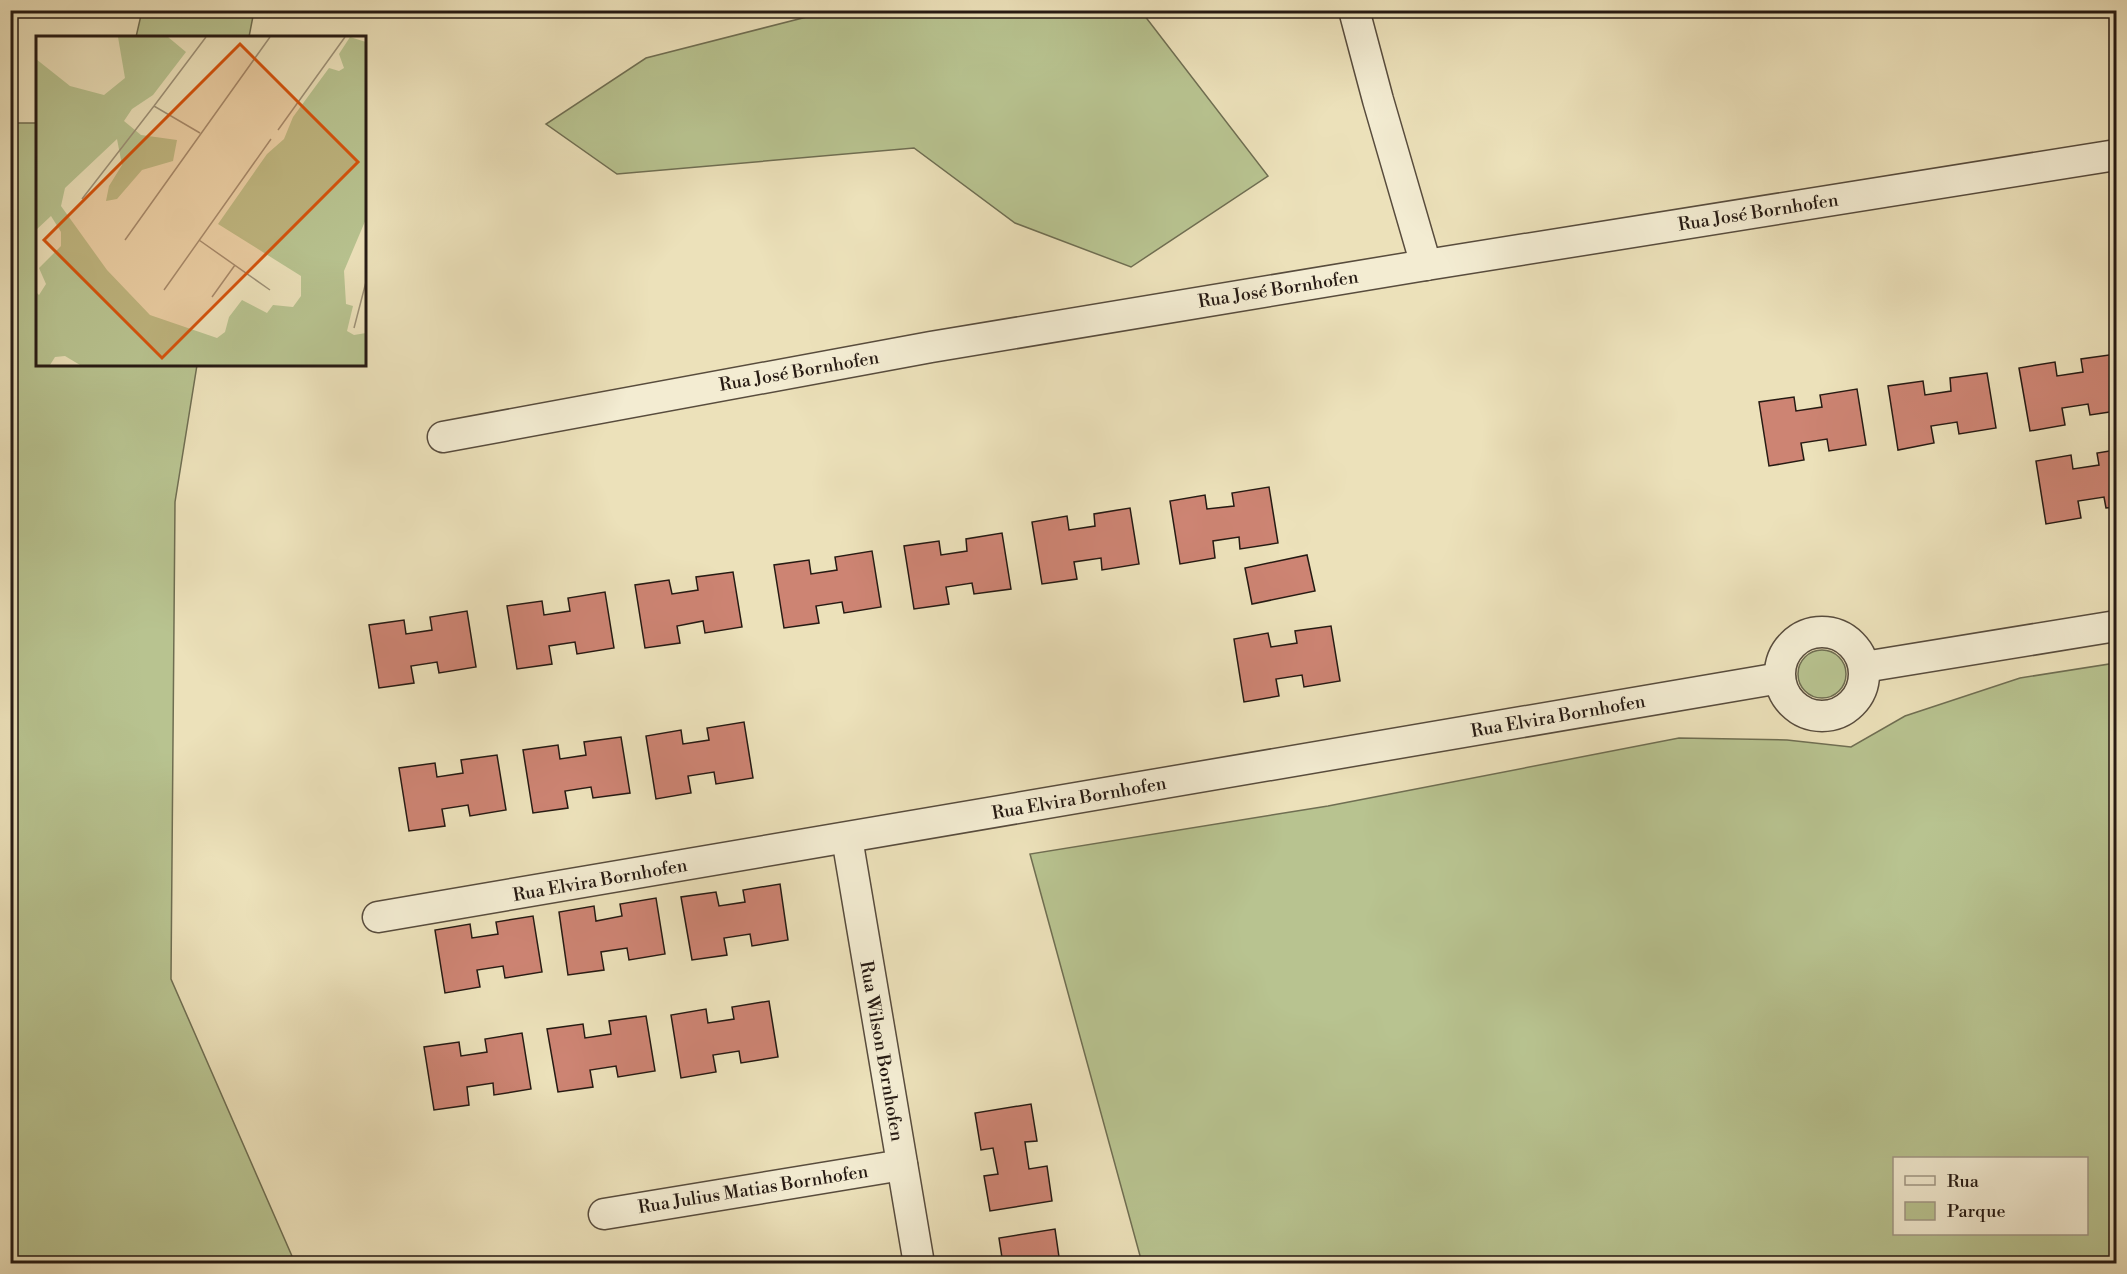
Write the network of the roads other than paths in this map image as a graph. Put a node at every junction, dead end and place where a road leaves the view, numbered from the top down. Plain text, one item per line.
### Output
1 (1354, 10) edge
2 (2116, 155) edge
3 (1426, 265) junction
4 (443, 437) dead end
5 (2116, 626) edge
6 (1864, 667) junction
7 (1780, 678) junction
8 (847, 837) junction
9 (378, 917) dead end
10 (902, 1165) junction
11 (604, 1214) dead end
12 (919, 1263) edge

1 - 3 street
2 - 3 street, Rua José Bornhofen
3 - 4 street, Rua José Bornhofen
5 - 6 street
6 - 7 street
6 - 7 street
7 - 8 street, Rua Elvira Bornhofen
8 - 9 street, Rua Elvira Bornhofen
8 - 10 street, Rua Wilson Bornhofen
10 - 11 street, Rua Julius Matias Bornhofen
10 - 12 street, Rua Wilson Bornhofen

